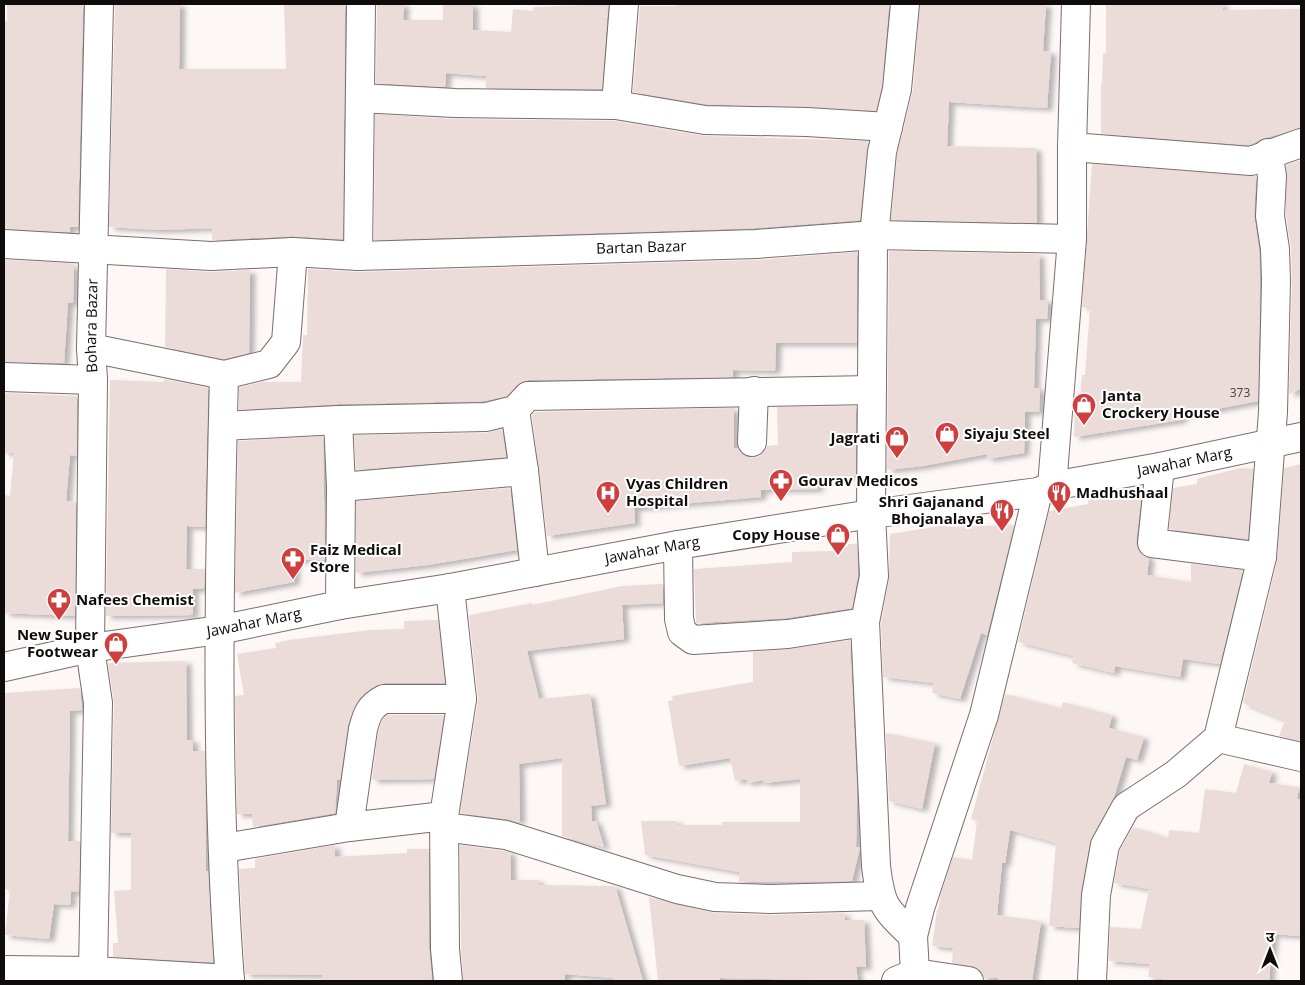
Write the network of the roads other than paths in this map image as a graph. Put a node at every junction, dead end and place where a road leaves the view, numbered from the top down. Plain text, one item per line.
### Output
1 (99, 4) edge
2 (361, 4) edge
3 (624, 4) edge
4 (905, 4) edge
5 (1076, 4) edge
6 (360, 98) junction
7 (616, 105) junction
8 (888, 127) junction
9 (1301, 143) edge
10 (1072, 147) junction
11 (1268, 154) junction
12 (875, 235) junction
13 (1072, 239) junction
14 (4, 244) edge
15 (92, 249) junction
16 (293, 252) junction
17 (358, 256) junction
18 (91, 348) junction
19 (224, 375) junction
20 (4, 377) edge
21 (93, 380) junction
22 (872, 390) junction
23 (754, 391) junction
24 (515, 410) junction
25 (338, 420) junction
26 (222, 426) junction
27 (1301, 437) edge
28 (752, 442) dead end
29 (1269, 442) junction
30 (1160, 467) junction
31 (524, 471) junction
32 (341, 487) junction
33 (1045, 489) junction
34 (871, 514) junction
35 (678, 545) junction
36 (1262, 557) junction
37 (535, 572) junction
38 (450, 588) junction
39 (340, 605) junction
40 (865, 622) junction
41 (219, 630) junction
42 (90, 648) junction
43 (4, 667) edge
44 (462, 699) junction
45 (1218, 738) junction
46 (1301, 757) edge
47 (444, 822) junction
48 (348, 827) junction
49 (224, 848) junction
50 (880, 896) junction
51 (913, 936) junction
52 (4, 970) edge
53 (93, 970) junction
54 (906, 977) edge
55 (230, 980) edge
56 (448, 981) edge
57 (969, 981) edge
58 (1092, 981) edge

1 - 15 street, Bohara Bazar
2 - 6 street
3 - 7 street
4 - 8 street
5 - 10 street
6 - 7 street
6 - 17 street
7 - 8 street
8 - 12 street
9 - 11 street
10 - 11 street
10 - 13 street
11 - 29 street
12 - 13 street, Bartan Bazar
12 - 17 street, Bartan Bazar
12 - 22 street
13 - 33 street
14 - 15 street, Bartan Bazar
15 - 16 street, Bartan Bazar
15 - 18 street, Bohara Bazar
16 - 17 street, Bartan Bazar
16 - 19 street
18 - 19 street
18 - 21 street, Bohara Bazar
19 - 26 street
20 - 21 street
21 - 42 street, Bohara Bazar
22 - 23 street
22 - 34 street
23 - 24 street
23 - 28 street
24 - 25 street
24 - 31 street
25 - 26 street
25 - 32 street
26 - 41 street
27 - 29 street, Jawahar Marg
29 - 30 street, Jawahar Marg
29 - 36 street
30 - 33 street, Jawahar Marg
30 - 36 street
31 - 32 street
31 - 37 street
32 - 39 street
33 - 34 street, Jawahar Marg
33 - 51 street
34 - 35 street, Jawahar Marg
34 - 40 street
35 - 37 street, Jawahar Marg
35 - 40 street
36 - 45 street
37 - 38 street, Jawahar Marg
38 - 39 street, Jawahar Marg
38 - 44 street
39 - 41 street, Jawahar Marg
40 - 50 street
41 - 42 street, Jawahar Marg
41 - 49 street
42 - 43 street, Jawahar Marg
42 - 53 street, Bohara Bazar
44 - 47 street
44 - 48 street
45 - 46 street
45 - 58 street
47 - 48 street
47 - 50 street
47 - 56 street
48 - 49 street
49 - 55 street
50 - 51 street
51 - 54 street
52 - 53 street
53 - 55 street
54 - 57 street

